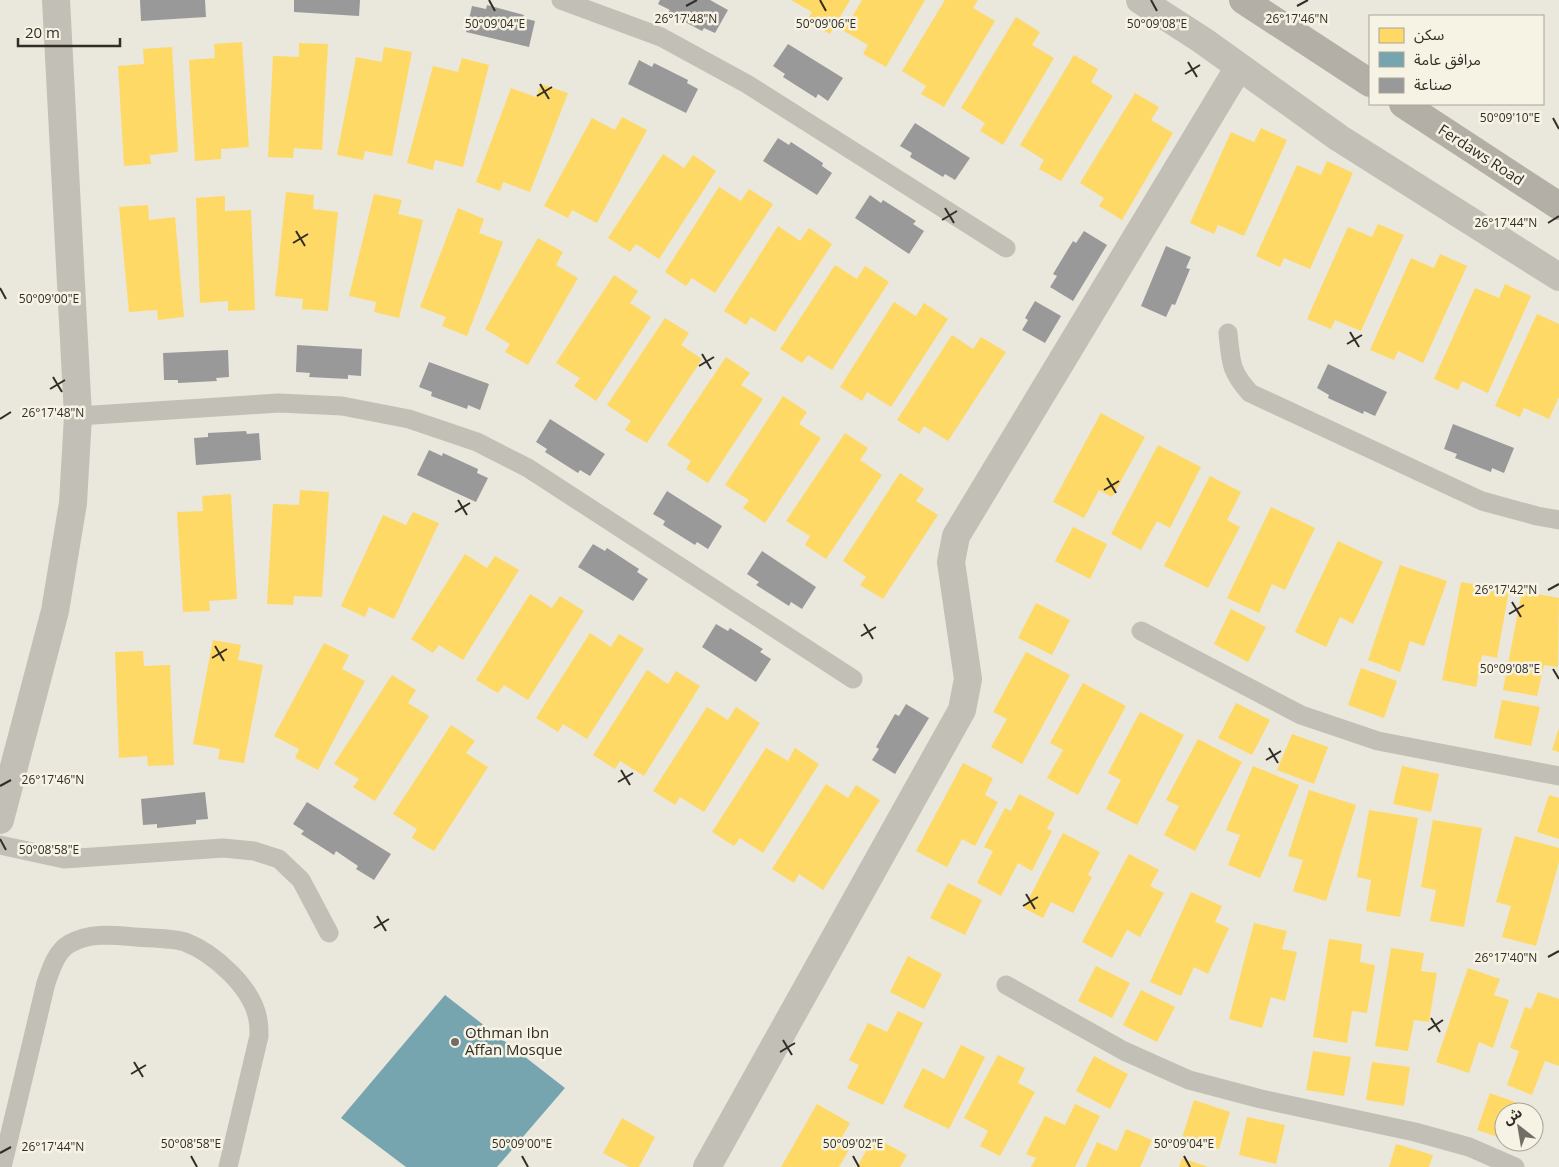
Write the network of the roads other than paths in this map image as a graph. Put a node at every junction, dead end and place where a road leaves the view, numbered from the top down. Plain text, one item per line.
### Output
1 (56, 0) edge
2 (561, 0) edge
3 (1140, 0) edge
4 (1243, 0) edge
5 (1239, 67) junction
6 (1369, 82) edge
7 (1405, 105) edge
8 (1559, 206) edge
9 (1006, 248) dead end
10 (1559, 277) edge
11 (1228, 333) dead end
12 (78, 416) junction
13 (1559, 520) edge
14 (1141, 631) dead end
15 (853, 680) dead end
16 (1559, 776) edge
17 (0, 820) edge
18 (0, 845) edge
19 (329, 933) dead end
20 (1006, 985) dead end
21 (2, 1167) edge
22 (228, 1167) edge
23 (707, 1167) edge
24 (1515, 1167) edge

1 - 12 street
2 - 9 lane
3 - 5 street
4 - 6 street
5 - 10 street
5 - 23 street
7 - 8 street, Ferdaws Road
11 - 13 lane
12 - 15 lane
12 - 17 street
14 - 16 lane
18 - 19 lane
20 - 24 lane
21 - 22 lane

